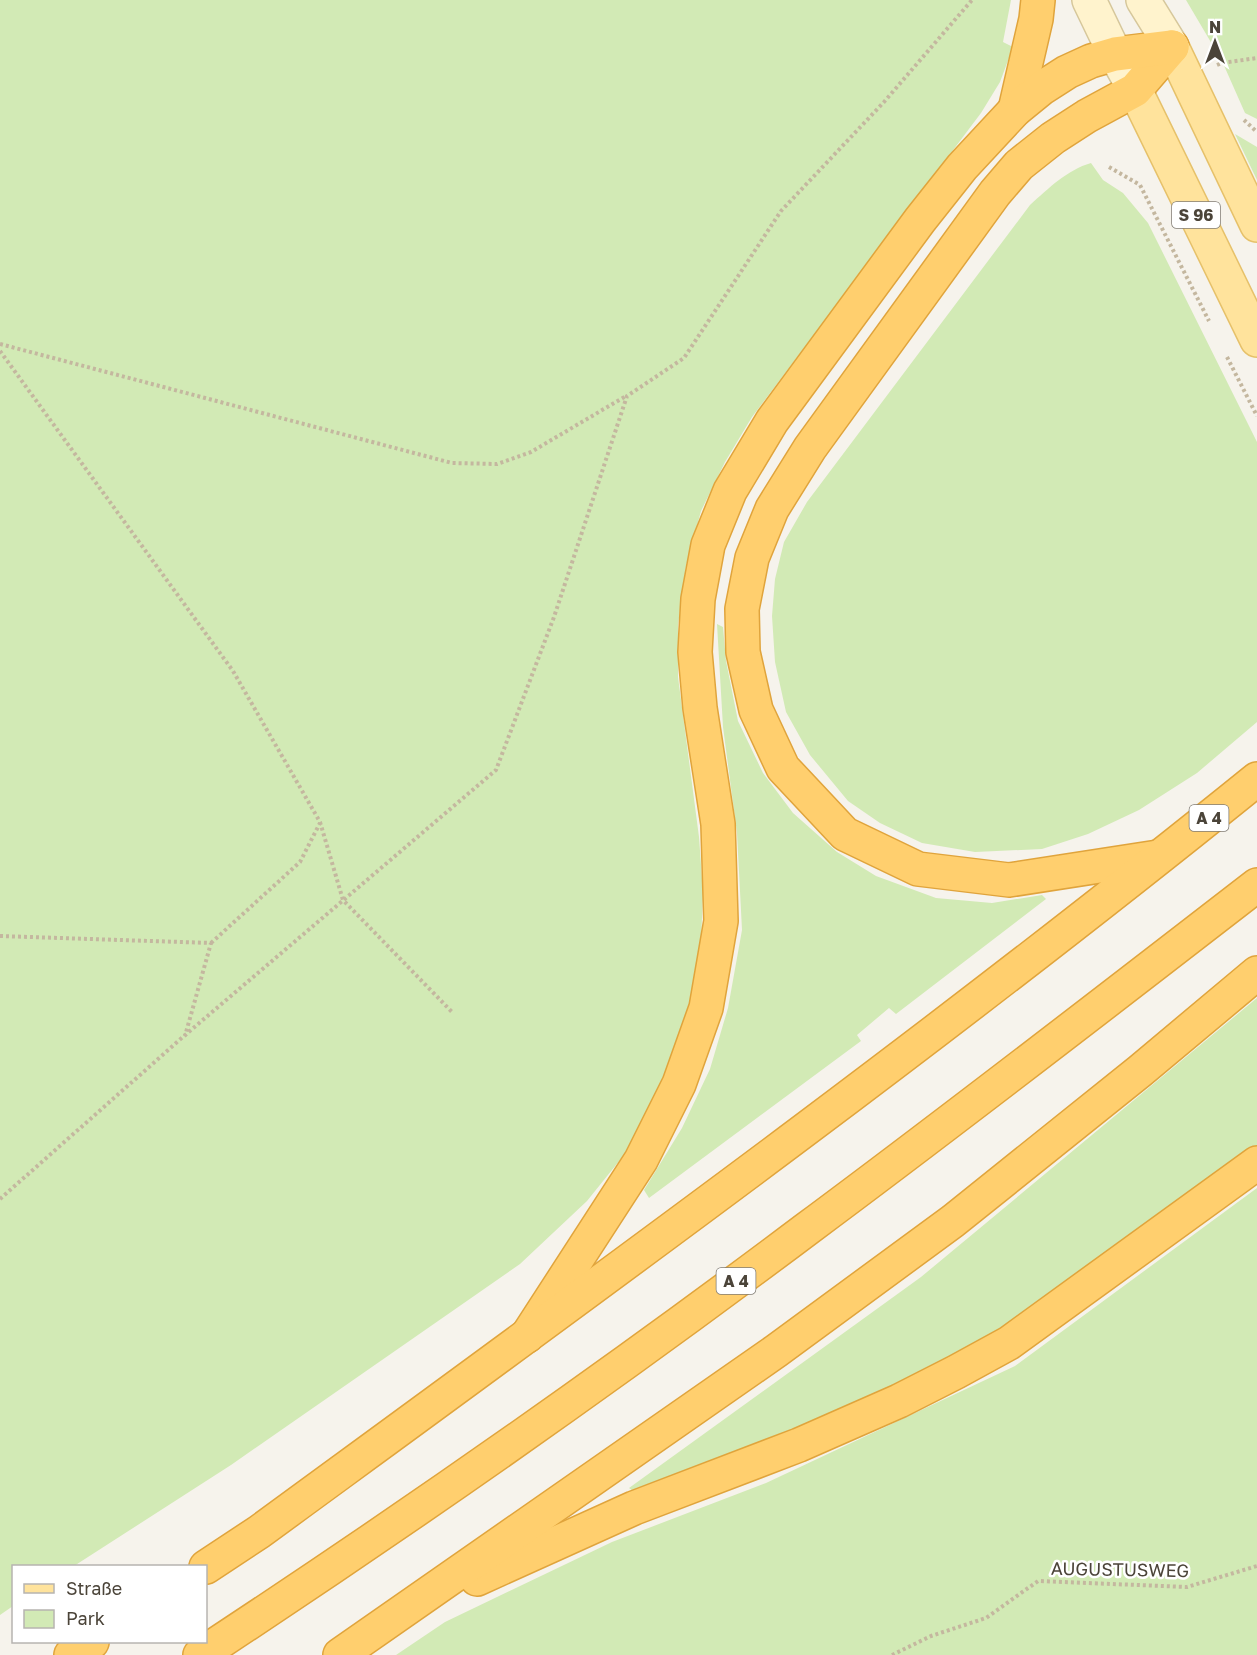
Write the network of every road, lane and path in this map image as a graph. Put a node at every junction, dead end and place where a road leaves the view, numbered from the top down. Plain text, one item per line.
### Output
1 (972, 0) edge
2 (1038, 0) edge
3 (1089, 0) edge
4 (1143, 0) edge
5 (1172, 47) junction
6 (1114, 54) junction
7 (1257, 58) edge
8 (1214, 67) dead end
9 (1135, 90) junction
10 (1015, 110) junction
11 (1109, 167) dead end
12 (1257, 225) edge
13 (1209, 322) dead end
14 (1257, 340) edge
15 (0, 344) edge
16 (0, 351) edge
17 (1225, 353) dead end
18 (627, 396) junction
19 (1257, 416) edge
20 (1257, 779) edge
21 (320, 822) junction
22 (1160, 857) junction
23 (1257, 885) edge
24 (343, 900) junction
25 (0, 936) edge
26 (211, 943) junction
27 (1257, 973) edge
28 (452, 1012) dead end
29 (184, 1036) junction
30 (1257, 1163) edge
31 (0, 1199) edge
32 (527, 1336) junction
33 (207, 1566) edge
34 (1257, 1566) edge
35 (407, 1610) junction
36 (89, 1643) edge
37 (71, 1655) edge
38 (201, 1655) edge
39 (340, 1655) edge
40 (892, 1655) edge

1 - 18 path
2 - 10 highway
3 - 6 main road, S 96
4 - 5 main road, S 96
5 - 6 highway
5 - 9 highway
5 - 12 main road, S 96
6 - 9 main road, S 96
6 - 10 highway
7 - 8 path
9 - 14 main road, S 96
9 - 22 highway
10 - 32 highway
11 - 13 path
15 - 18 path
16 - 21 path
17 - 19 path
18 - 24 path
20 - 22 highway, A 4
21 - 24 path
21 - 26 path
22 - 32 highway, A 4
23 - 38 highway, A 4
24 - 28 path
24 - 29 path
25 - 26 path
26 - 29 path
27 - 35 highway
29 - 31 path
30 - 35 highway
32 - 33 highway, A 4
34 - 40 path, AUGUSTUSWEG
35 - 39 highway
36 - 37 highway

